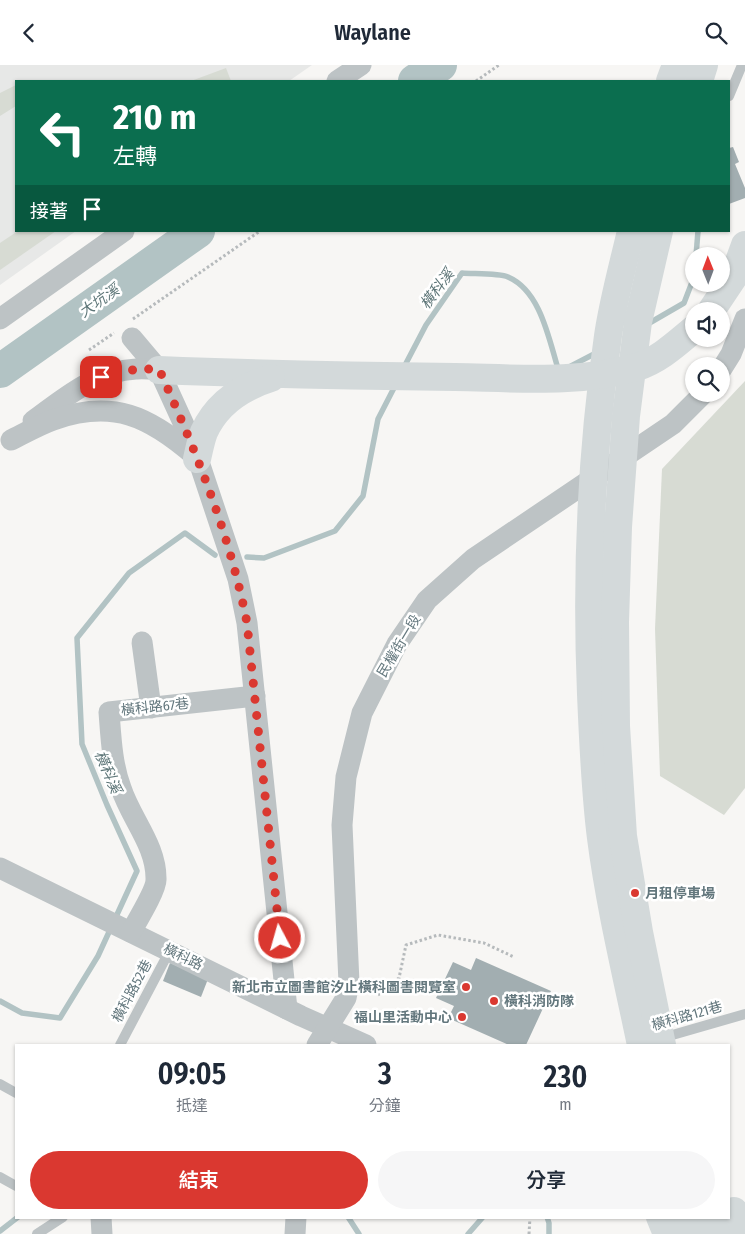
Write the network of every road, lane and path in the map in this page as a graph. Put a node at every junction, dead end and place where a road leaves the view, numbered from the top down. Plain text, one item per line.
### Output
1 (361, 65) edge
2 (500, 65) edge
3 (676, 65) edge
4 (704, 65) edge
5 (742, 65) edge
6 (338, 80) edge
7 (478, 80) edge
8 (670, 80) edge
9 (699, 80) edge
10 (730, 94) edge
11 (123, 232) edge
12 (259, 232) edge
13 (631, 232) edge
14 (659, 232) edge
15 (745, 245) edge
16 (717, 302) edge
17 (0, 319) edge
18 (745, 319) edge
19 (128, 329) junction
20 (685, 337) edge
21 (89, 350) dead end
22 (729, 357) edge
23 (159, 369) junction
24 (295, 375) junction
25 (696, 402) edge
26 (6, 444) edge
27 (198, 459) junction
28 (142, 642) dead end
29 (255, 696) junction
30 (151, 707) junction
31 (0, 868) edge
32 (128, 930) junction
33 (170, 951) junction
34 (514, 957) dead end
35 (378, 995) dead end
36 (287, 1009) junction
37 (745, 1014) edge
38 (322, 1036) edge
39 (121, 1044) edge
40 (361, 1044) edge
41 (639, 1044) edge
42 (642, 1044) edge
43 (662, 1044) edge
44 (0, 1084) edge
45 (15, 1092) edge
46 (0, 1177) edge
47 (15, 1185) edge
48 (732, 1218) edge
49 (60, 1219) edge
50 (101, 1219) edge
51 (296, 1219) edge
52 (530, 1219) edge
53 (661, 1219) edge
54 (689, 1219) edge
55 (37, 1234) edge
56 (102, 1234) edge
57 (295, 1234) edge
58 (529, 1234) edge
59 (667, 1234) edge
60 (694, 1234) edge
61 (716, 1234) edge

1 - 6 street
2 - 7 path
3 - 8 highway
4 - 9 highway
5 - 10 lane
11 - 17 street
12 - 19 path
13 - 41 highway
14 - 43 highway
15 - 16 highway
18 - 22 street
19 - 21 path
19 - 23 street
20 - 24 highway
23 - 24 highway
23 - 26 street
23 - 27 street
24 - 27 highway
25 - 38 street, 民權街一段
26 - 27 street
27 - 29 street
28 - 30 street
29 - 30 street, 橫科路67巷
29 - 36 street
30 - 32 street, 橫科路67巷
31 - 32 street, 橫科路
32 - 33 street, 橫科路
33 - 36 street, 橫科路
33 - 39 lane, 橫科路52巷
34 - 35 path
36 - 38 street, 橫科路
37 - 42 lane, 橫科路121巷
38 - 40 street, 橫科路
44 - 45 lane
46 - 47 lane
48 - 61 highway
49 - 55 lane
50 - 56 street
51 - 57 street
52 - 58 path
53 - 59 highway
54 - 60 highway

